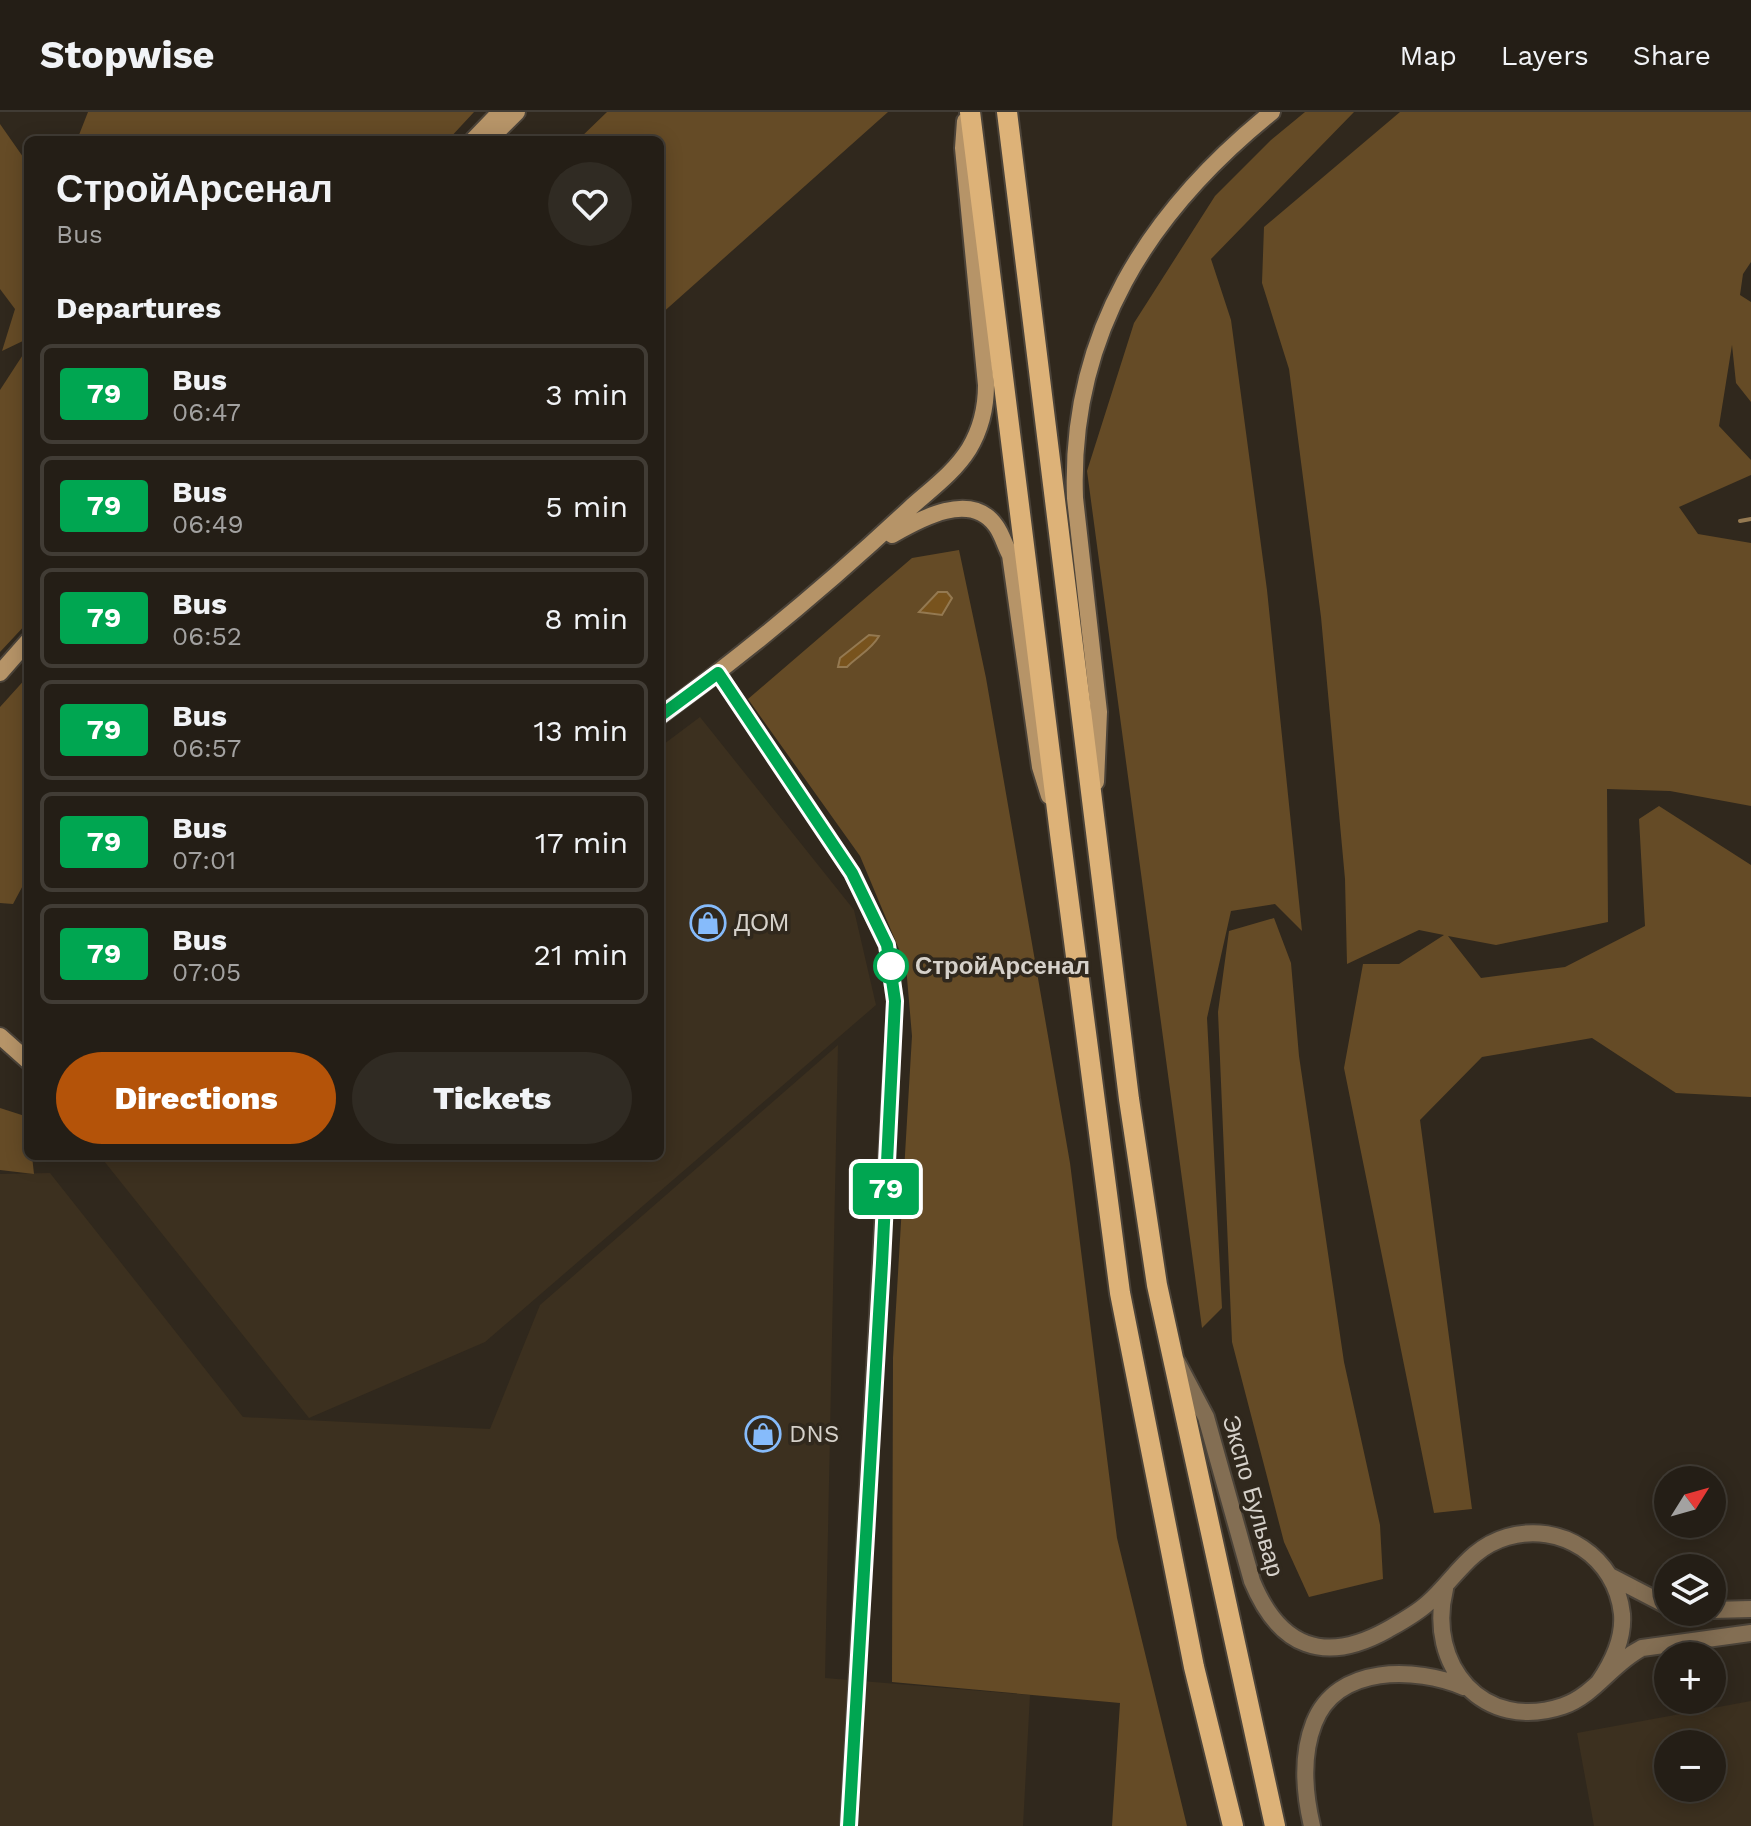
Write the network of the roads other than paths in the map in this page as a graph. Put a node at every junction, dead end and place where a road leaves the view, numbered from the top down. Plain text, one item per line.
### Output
1 (500, 112) edge
2 (517, 112) edge
3 (968, 112) edge
4 (1007, 112) edge
5 (1272, 112) edge
6 (477, 136) edge
7 (493, 136) edge
8 (870, 548) junction
9 (24, 646) edge
10 (0, 673) edge
11 (718, 673) junction
12 (664, 713) edge
13 (1095, 812) junction
14 (1060, 834) junction
15 (0, 1036) edge
16 (24, 1057) edge
17 (1166, 1336) junction
18 (1609, 1575) junction
19 (1445, 1588) junction
20 (1654, 1599) edge
21 (1751, 1609) edge
22 (1726, 1610) edge
23 (1751, 1633) edge
24 (1599, 1682) junction
25 (1469, 1689) junction
26 (848, 1826) edge
27 (1233, 1826) edge
28 (1275, 1826) edge
29 (1312, 1826) edge

1 - 6 main road
2 - 7 main road
3 - 8 main road
3 - 14 main road
4 - 13 main road
5 - 13 main road
8 - 11 main road
8 - 14 main road
9 - 10 main road
11 - 12 main road
11 - 26 street
13 - 17 main road
14 - 27 main road
15 - 16 main road
17 - 19 street, Экспо Бульвар
17 - 28 main road
18 - 19 street, Экспо Бульвар
18 - 20 street, Экспо Бульвар
18 - 24 street, Экспо Бульвар
19 - 25 street
21 - 22 street
23 - 24 street, Экспо Бульвар
24 - 25 street, Экспо Бульвар
25 - 29 street, Экспо Бульвар

